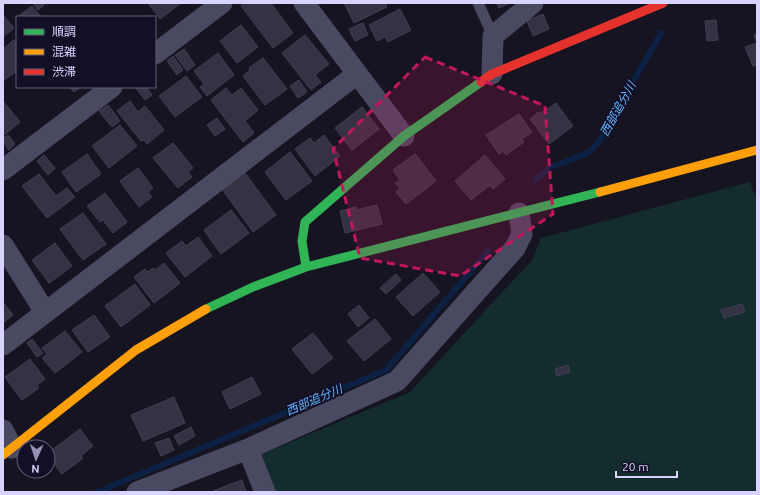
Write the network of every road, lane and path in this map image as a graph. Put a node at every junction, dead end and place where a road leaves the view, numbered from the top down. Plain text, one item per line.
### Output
1 (222, 3) edge
2 (304, 3) edge
3 (478, 3) edge
4 (533, 3) edge
5 (663, 3) edge
6 (493, 36) junction
7 (156, 53) edge
8 (357, 74) junction
9 (492, 74) junction
10 (111, 88) edge
11 (404, 136) junction
12 (757, 150) edge
13 (3, 170) edge
14 (519, 213) junction
15 (3, 245) edge
16 (306, 267) junction
17 (45, 312) junction
18 (3, 345) edge
19 (6, 445) edge
20 (248, 449) junction
21 (136, 492) edge
22 (265, 492) edge

1 - 7 street
2 - 8 street
3 - 6 lane
4 - 6 street
5 - 9 street
6 - 9 street
8 - 11 street
8 - 17 street
9 - 11 street
10 - 13 street
11 - 16 street
12 - 14 street
14 - 16 street
14 - 20 street
15 - 17 street
16 - 19 street
17 - 18 street
20 - 21 street
20 - 22 street

